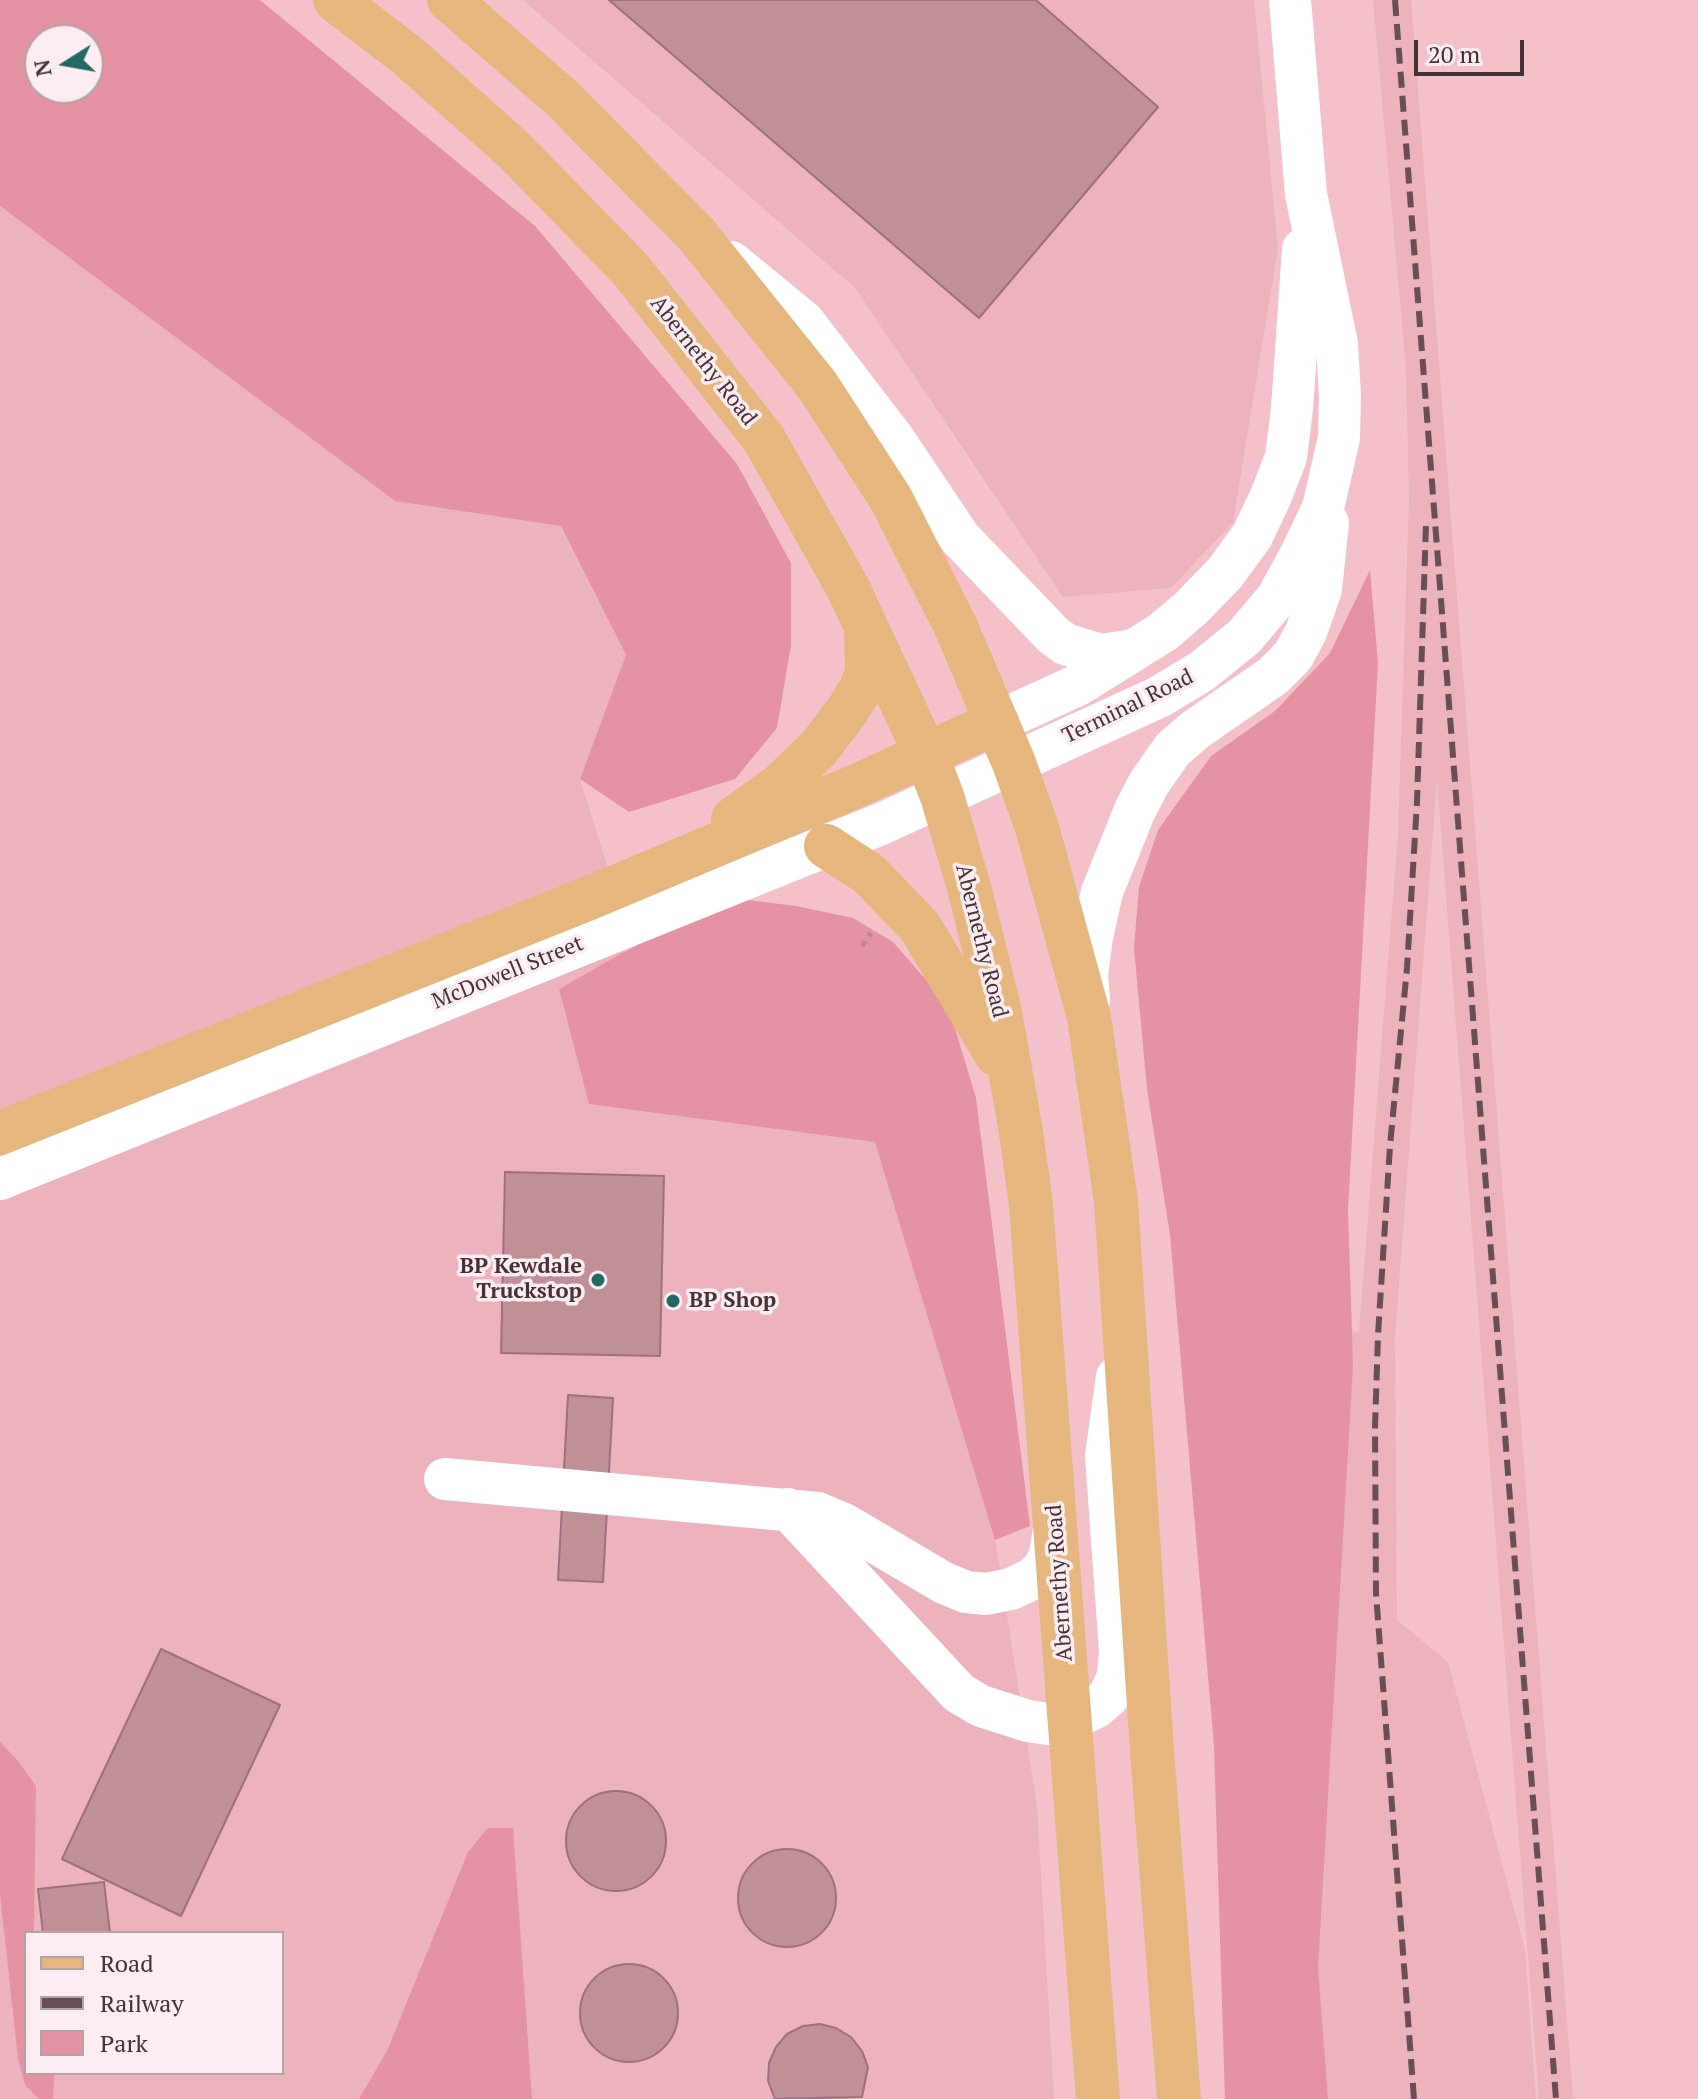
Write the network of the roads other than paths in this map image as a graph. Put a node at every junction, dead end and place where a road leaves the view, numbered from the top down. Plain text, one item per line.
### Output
1 (335, 0) edge
2 (449, 0) edge
3 (1290, 0) edge
4 (1306, 194) junction
5 (696, 234) junction
6 (1339, 438) junction
7 (865, 624) junction
8 (1136, 649) junction
9 (997, 722) junction
10 (926, 755) junction
11 (1014, 763) junction
12 (942, 796) junction
13 (826, 846) junction
14 (669, 865) junction
15 (1089, 1017) junction
16 (1021, 1132) junction
17 (0, 1133) edge
18 (0, 1179) edge
19 (1126, 1316) junction
20 (445, 1479) dead end
21 (788, 1509) junction
22 (1056, 1519) junction
23 (1069, 1720) junction
24 (1098, 2099) edge
25 (1179, 2099) edge

1 - 7 main road, Abernethy Road
2 - 5 main road
3 - 4 street, Terminal Road
4 - 6 street, Terminal Road
4 - 8 street, Terminal Road
5 - 8 street
5 - 9 main road
6 - 11 street, Terminal Road
6 - 15 street
7 - 10 main road, Abernethy Road
7 - 14 main road
8 - 9 street, Terminal Road
9 - 10 main road
9 - 11 main road
10 - 12 main road, Abernethy Road
10 - 14 main road
11 - 12 street, McDowell Street
11 - 15 main road
12 - 13 street, McDowell Street
12 - 16 main road, Abernethy Road
13 - 16 main road
13 - 18 street, McDowell Street
14 - 17 main road
15 - 19 main road
16 - 22 main road, Abernethy Road
19 - 23 street
19 - 25 main road
20 - 21 street
21 - 22 street
21 - 23 street
22 - 23 main road, Abernethy Road
23 - 24 main road, Abernethy Road

